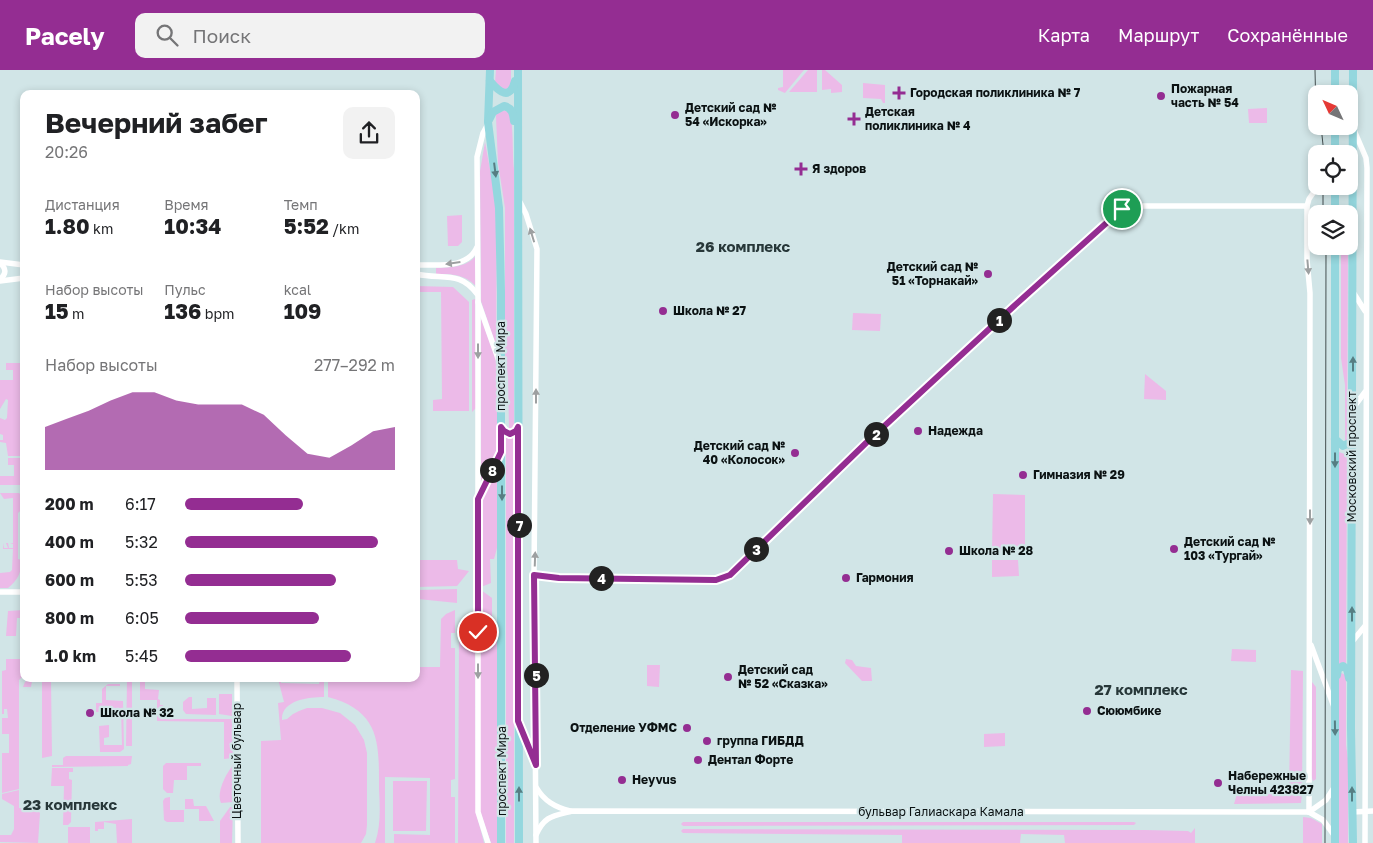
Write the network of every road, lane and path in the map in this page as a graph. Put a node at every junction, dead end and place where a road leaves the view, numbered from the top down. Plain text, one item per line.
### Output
1 (490, 70) edge
2 (518, 70) edge
3 (1353, 70) edge
4 (1335, 71) edge
5 (490, 81) junction
6 (1335, 85) edge
7 (1353, 85) edge
8 (488, 122) junction
9 (1353, 135) edge
10 (1356, 135) edge
11 (518, 150) junction
12 (1312, 195) edge
13 (520, 202) junction
14 (1306, 206) junction
15 (478, 240) junction
16 (1335, 255) edge
17 (0, 262) edge
18 (429, 264) junction
19 (20, 265) edge
20 (420, 265) edge
21 (420, 275) edge
22 (428, 277) junction
23 (20, 278) edge
24 (0, 280) edge
25 (1353, 292) junction
26 (478, 294) junction
27 (478, 302) junction
28 (1366, 313) junction
29 (502, 369) junction
30 (1366, 391) junction
31 (1353, 408) junction
32 (501, 427) junction
33 (518, 427) junction
34 (1353, 437) junction
35 (1335, 439) junction
36 (501, 452) junction
37 (478, 499) junction
38 (534, 575) junction
39 (0, 592) edge
40 (20, 592) edge
41 (1365, 626) junction
42 (1309, 641) junction
43 (1351, 643) junction
44 (237, 682) edge
45 (1334, 684) junction
46 (1351, 685) junction
47 (1334, 708) junction
48 (518, 721) junction
49 (536, 765) junction
50 (1335, 786) junction
51 (536, 787) junction
52 (572, 811) junction
53 (1373, 811) edge
54 (1309, 812) junction
55 (1352, 812) junction
56 (1365, 812) junction
57 (536, 835) junction
58 (1334, 839) edge
59 (238, 843) edge
60 (488, 843) edge
61 (501, 843) edge
62 (519, 843) edge
63 (536, 843) edge
64 (1353, 843) edge
65 (1364, 843) edge

1 - 5 main road, проспект Мира
2 - 5 main road
2 - 11 main road, проспект Мира
3 - 7 main road, Московский проспект
4 - 6 main road
5 - 8 main road, проспект Мира
8 - 11 main road
8 - 15 street
8 -> 29 main road, проспект Мира
9 - 25 main road, Московский проспект
10 - 28 street
11 - 13 main road, проспект Мира
12 - 14 street
13 - 33 main road, проспект Мира
38 -> 13 street
14 - 38 street
14 -> 42 street
15 -> 18 street
15 - 26 street
16 - 35 main road, Московский проспект
17 - 19 street
17 - 24 street
18 - 20 street
18 - 22 street
21 - 22 street
22 - 26 street
23 - 24 street
25 - 28 street
31 -> 25 main road, Московский проспект
26 - 27 street
27 - 29 street
27 -> 37 street
28 - 30 street
29 - 32 main road, проспект Мира
30 - 31 street
30 - 41 street
31 - 34 main road, Московский проспект
32 - 33 main road
32 - 36 main road, проспект Мира
33 - 48 main road, проспект Мира
34 - 35 main road
43 -> 34 main road, Московский проспект
35 -> 45 main road, Московский проспект
36 - 37 street
36 -> 61 main road, проспект Мира
37 -> 60 street
38 - 49 street
39 - 40 street
41 - 43 street
41 - 56 street
42 - 47 street
42 - 54 street
43 - 46 main road, Московский проспект
44 - 59 street, Цветочный бульвар
45 - 46 main road
45 - 47 main road, Московский проспект
55 -> 46 main road, Московский проспект
47 -> 50 main road, Московский проспект
48 - 49 street
62 -> 48 main road, проспект Мира
49 - 51 street
50 - 54 street
50 - 58 main road, Московский проспект
51 - 52 street
51 - 57 street
52 - 54 street, бульвар Галиаскара Камала
52 - 57 street
53 - 56 street
54 - 58 street
55 - 56 street
55 - 64 main road, Московский проспект
56 - 65 street
57 - 63 street

